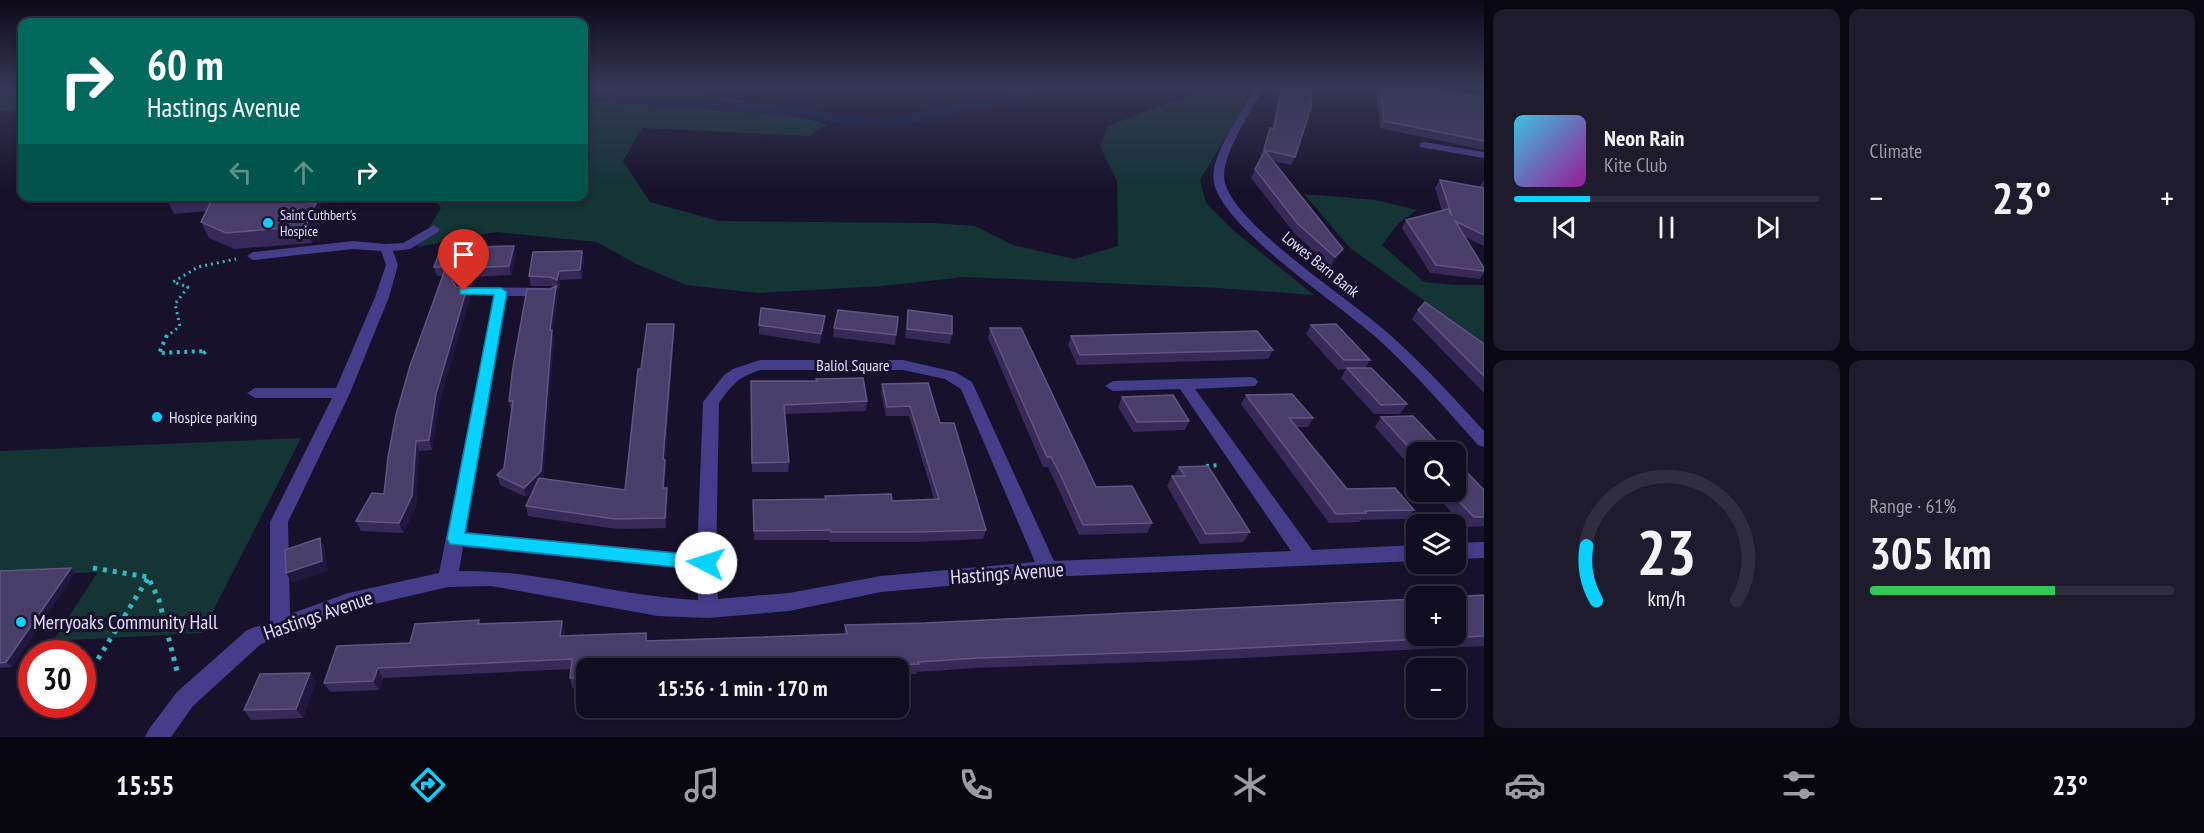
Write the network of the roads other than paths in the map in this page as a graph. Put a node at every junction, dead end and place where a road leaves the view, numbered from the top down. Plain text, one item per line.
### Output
1 (1242, 121) edge
2 (1424, 145) dead end
3 (1484, 155) edge
4 (434, 229) dead end
5 (386, 248) junction
6 (253, 256) road end
7 (464, 291) edge
8 (501, 292) junction
9 (552, 292) edge
10 (1250, 382) dead end
11 (1184, 384) junction
12 (1113, 386) dead end
13 (255, 393) dead end
14 (342, 393) junction
15 (1484, 441) edge
16 (456, 539) junction
17 (1484, 550) edge
18 (1466, 551) edge
19 (1406, 553) edge
20 (1307, 558) junction
21 (706, 563) junction
22 (1047, 569) junction
23 (448, 579) junction
24 (708, 609) junction
25 (280, 627) junction
26 (157, 737) edge

1 - 15 street, Lowes Barn Bank
2 - 3 street
4 - 5 street
5 - 6 street
5 - 14 street
7 - 8 street
8 - 9 street
8 - 16 street
10 - 11 street
11 - 12 street
11 - 20 street
13 - 14 street
14 - 25 street
16 - 21 street
16 - 23 street
17 - 18 street
19 - 20 street, Hastings Avenue
20 - 22 street, Hastings Avenue
21 - 22 street, Baliol Square
21 - 24 street
22 - 24 street, Hastings Avenue
23 - 24 street, Hastings Avenue
23 - 25 street, Hastings Avenue
25 - 26 street, Hastings Avenue

